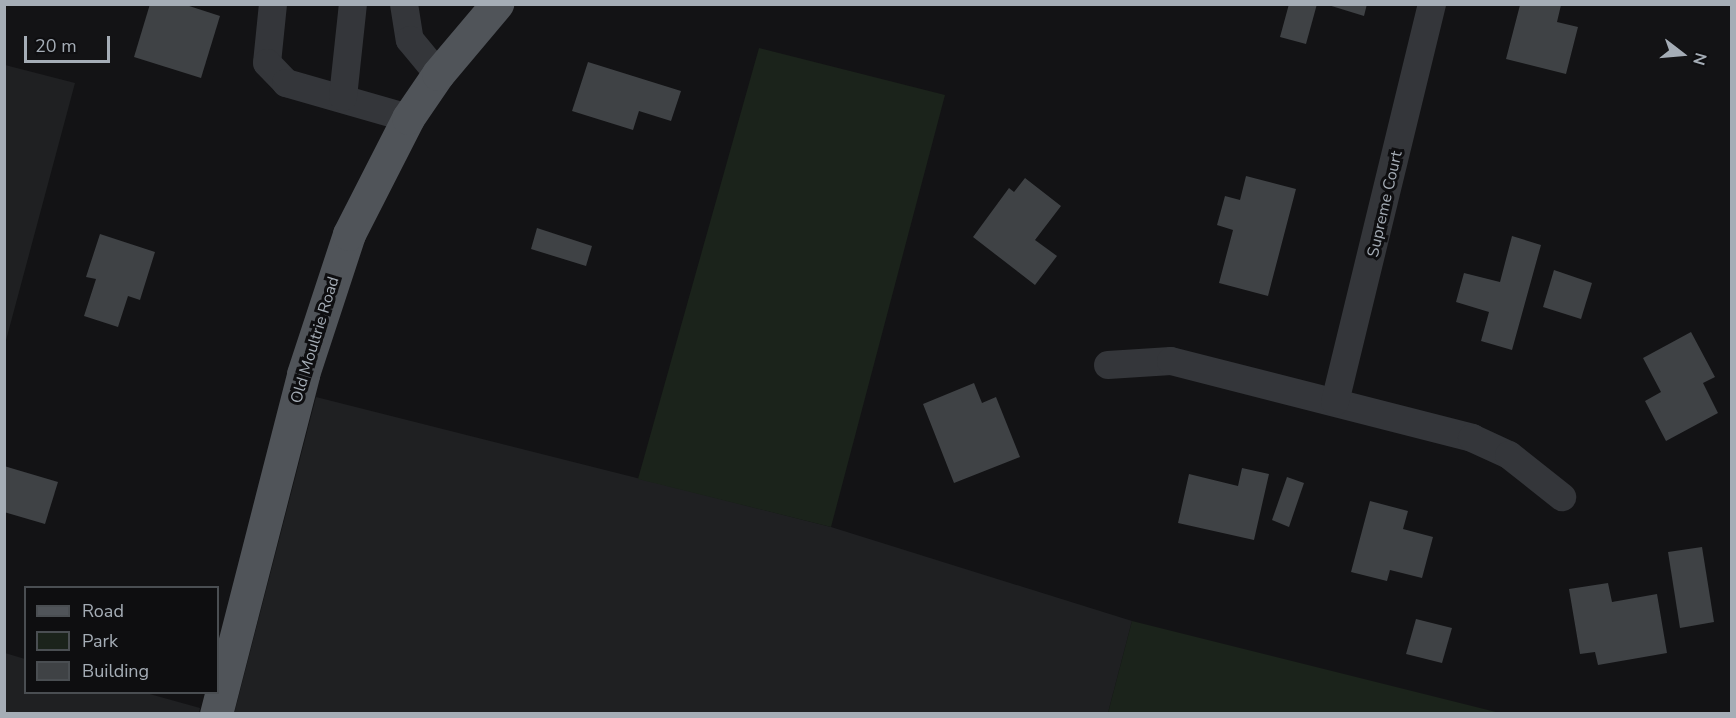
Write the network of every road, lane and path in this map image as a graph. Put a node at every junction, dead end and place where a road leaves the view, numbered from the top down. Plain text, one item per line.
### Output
1 (273, 4) edge
2 (353, 4) edge
3 (404, 4) edge
4 (497, 4) edge
5 (1432, 4) edge
6 (438, 74) junction
7 (343, 97) junction
8 (408, 118) junction
9 (1108, 365) dead end
10 (1335, 402) junction
11 (1562, 497) dead end
12 (216, 714) edge

1 - 7 street
2 - 7 street
3 - 6 street
4 - 6 main road, Old Moultrie Road
5 - 10 street, Supreme Court
6 - 8 main road, Old Moultrie Road
7 - 8 street
8 - 12 main road, Old Moultrie Road
9 - 10 street
10 - 11 street

